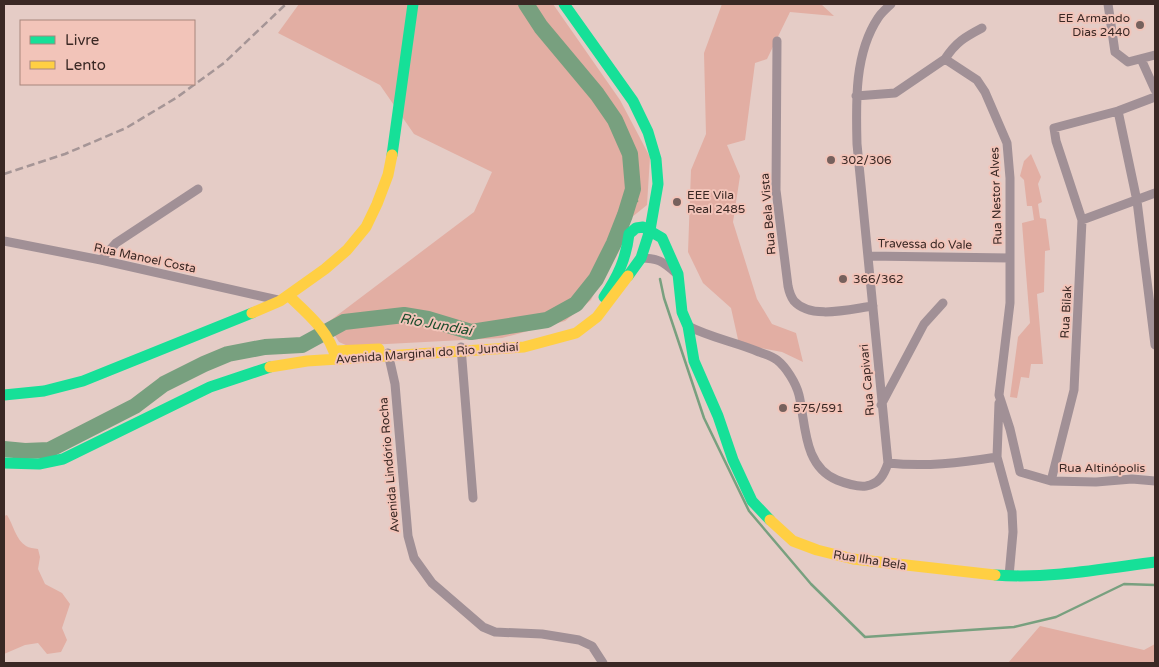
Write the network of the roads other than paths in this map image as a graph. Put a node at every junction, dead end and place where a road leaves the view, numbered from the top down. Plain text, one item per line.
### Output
1 (413, 4) edge
2 (564, 4) edge
3 (891, 4) edge
4 (1108, 4) edge
5 (982, 28) dead end
6 (776, 41) dead end
7 (1155, 55) edge
8 (945, 58) junction
9 (1141, 59) junction
10 (1155, 90) edge
11 (856, 96) junction
12 (1155, 97) edge
13 (1118, 112) junction
14 (198, 189) dead end
15 (1155, 193) edge
16 (1137, 201) junction
17 (1082, 220) junction
18 (650, 230) junction
19 (663, 240) junction
20 (4, 241) edge
21 (868, 256) junction
22 (641, 258) junction
23 (655, 258) junction
24 (1010, 258) junction
25 (101, 260) junction
26 (678, 274) junction
27 (285, 298) junction
28 (943, 303) dead end
29 (873, 306) junction
30 (688, 326) junction
31 (1155, 345) edge
32 (461, 348) junction
33 (334, 352) junction
34 (388, 352) junction
35 (4, 395) edge
36 (999, 395) junction
37 (881, 405) junction
38 (997, 457) junction
39 (4, 463) edge
40 (888, 463) junction
41 (1020, 472) joint
42 (1051, 481) junction
43 (1155, 481) edge
44 (472, 498) dead end
45 (1155, 562) edge
46 (1010, 576) junction
47 (603, 663) edge

1 - 27 main road
2 - 18 main road, Avenida Marginal do Rio Jundiaí
3 - 11 street, Rua Capivari
4 - 9 street
5 - 8 street
6 - 29 street, Rua Bela Vista
7 - 9 street
8 - 11 street
8 - 24 street, Rua Nestor Alves
9 - 10 street
11 - 21 street, Rua Capivari
12 - 13 street
13 - 16 street
13 - 17 street
14 - 25 street
15 - 16 street
16 - 17 street
16 - 31 street
17 - 42 street, Rua Bilak
18 - 19 main road, Rua Ilha Bela
18 - 22 main road, Avenida Marginal do Rio Jundiaí
18 - 32 main road
19 - 23 street
19 - 26 main road, Rua Ilha Bela
20 - 25 street, Rua Manoel Costa
21 - 24 street, Travessa do Vale
21 - 29 street, Rua Capivari
22 - 23 street
22 - 32 main road, Avenida Marginal do Rio Jundiaí
23 - 26 street
24 - 36 street, Rua Nestor Alves
25 - 27 street, Rua Manoel Costa
26 - 30 main road, Rua Ilha Bela
27 - 33 main road
27 - 35 main road
28 - 37 street
29 - 37 street, Rua Capivari
30 - 40 street
30 - 46 main road, Rua Ilha Bela
32 - 34 main road, Avenida Marginal do Rio Jundiaí
32 - 44 street
33 - 34 main road, Avenida Marginal do Rio Jundiaí
33 - 39 main road, Avenida Marginal do Rio Jundiaí
34 - 47 street, Avenida Lindório Rocha
36 - 38 street, Rua Nestor Alves
36 - 41 street, Rua Nestor Alves
37 - 40 street, Rua Capivari
38 - 40 street
38 - 46 street, Rua Nestor Alves
41 - 42 street, Rua Altinópolis
42 - 43 street, Rua Altinópolis
45 - 46 main road, Rua Ilha Bela

